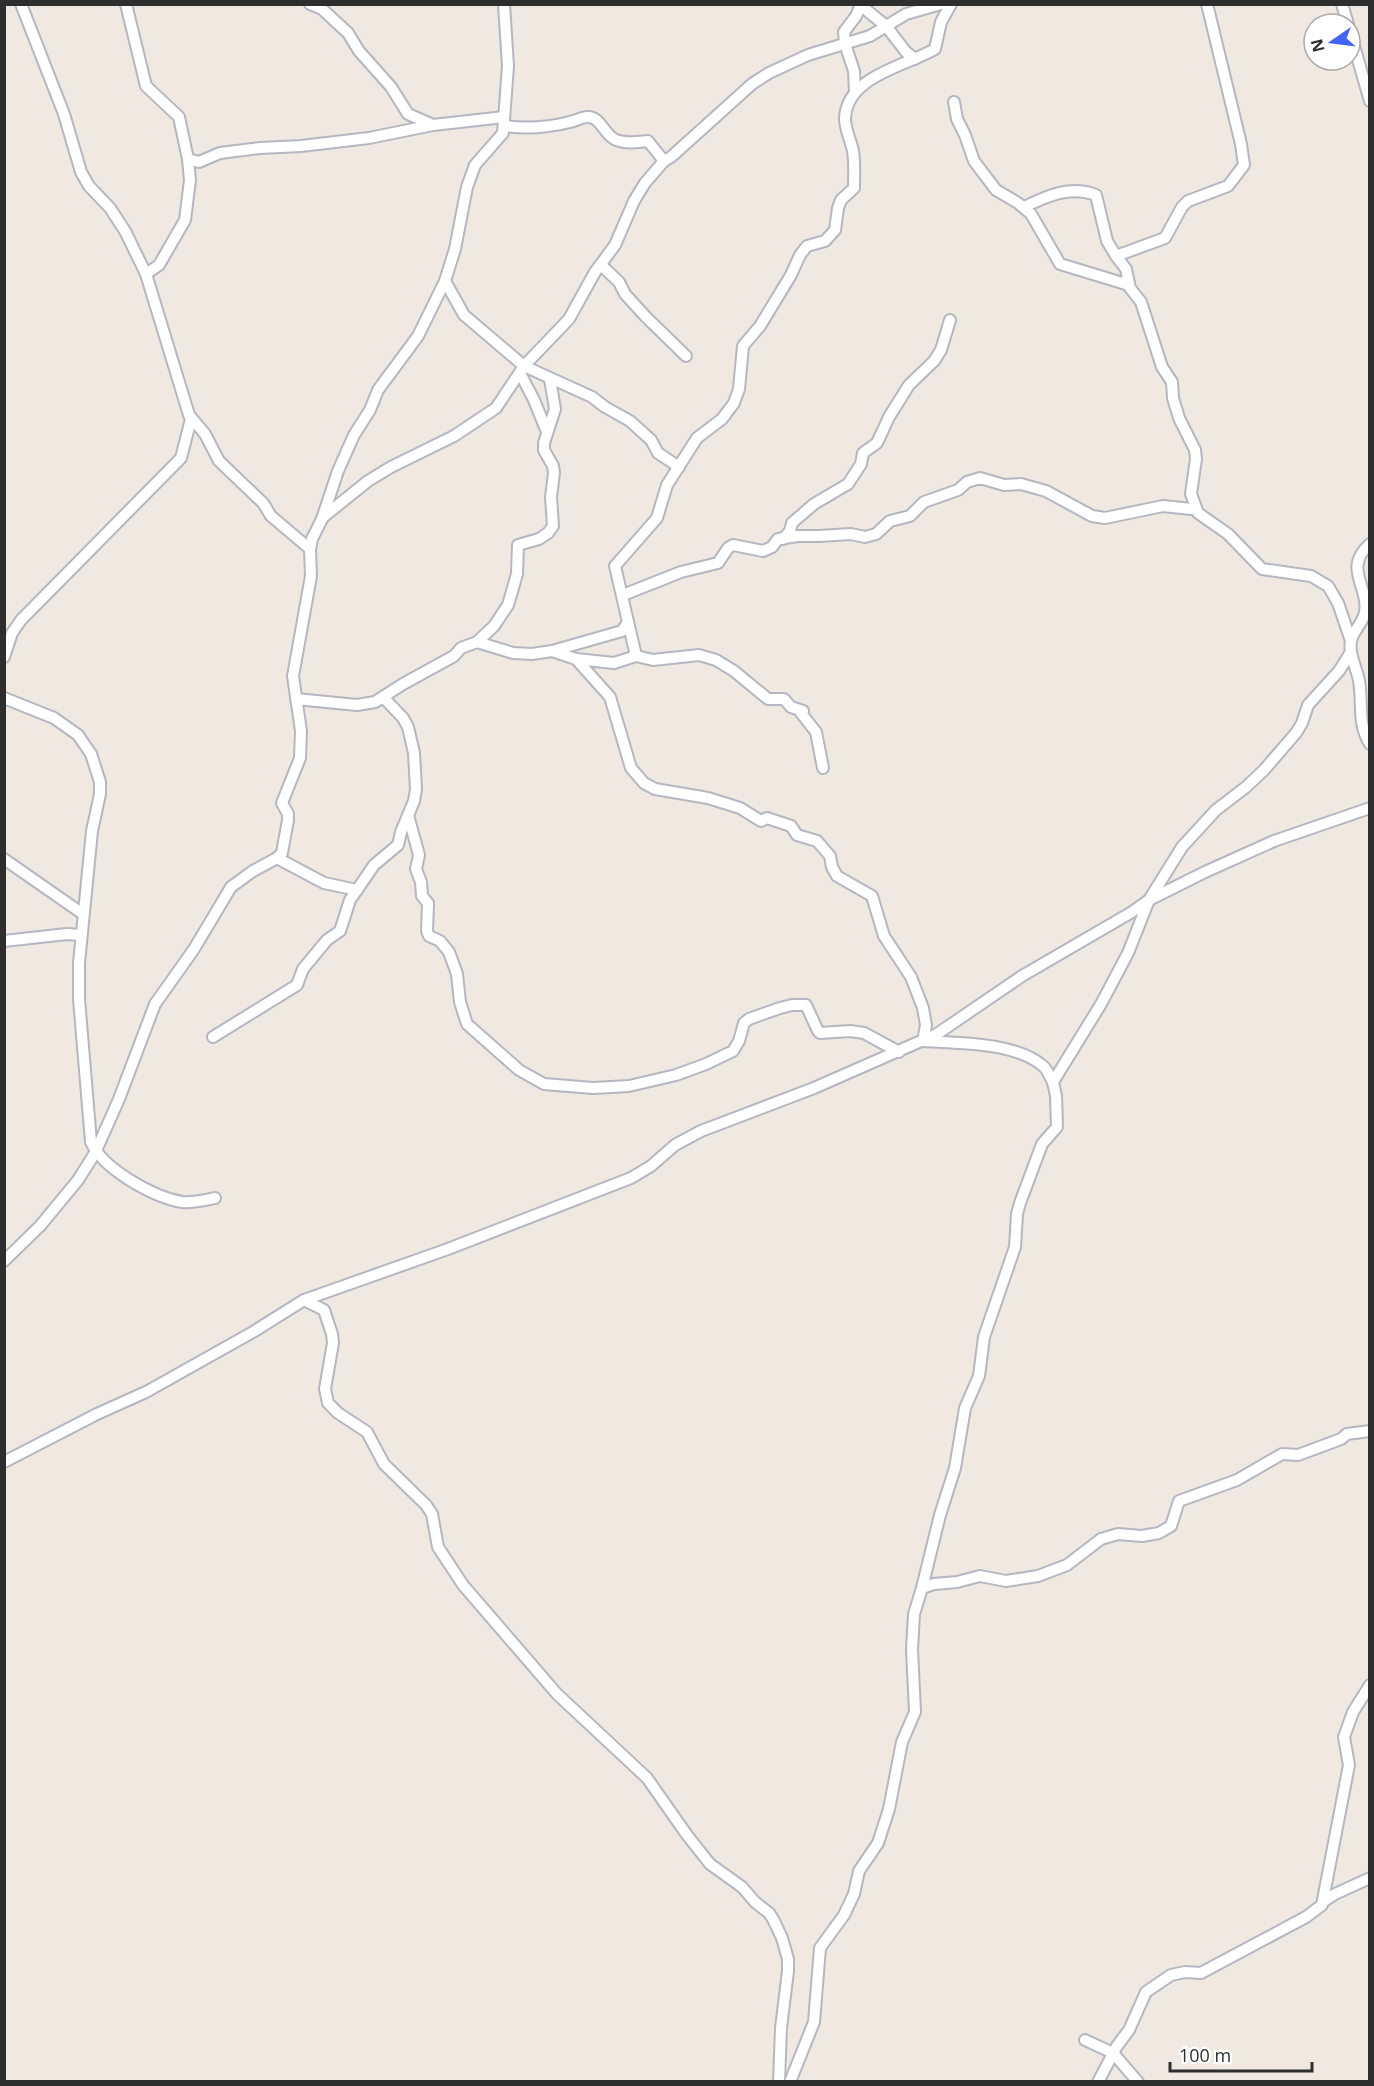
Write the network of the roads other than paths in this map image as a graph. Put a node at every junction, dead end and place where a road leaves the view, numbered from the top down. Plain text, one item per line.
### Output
1 (21, 4) edge
2 (126, 4) edge
3 (310, 4) edge
4 (504, 4) edge
5 (941, 4) edge
6 (951, 4) edge
7 (1207, 4) edge
8 (860, 6) edge
9 (886, 26) junction
10 (845, 44) junction
11 (915, 59) junction
12 (1362, 72) edge
13 (855, 92) junction
14 (1370, 101) edge
15 (954, 102) dead end
16 (504, 122) junction
17 (433, 125) junction
18 (188, 159) junction
19 (664, 161) junction
20 (1024, 207) junction
21 (1116, 256) junction
22 (601, 265) junction
23 (146, 273) junction
24 (445, 281) junction
25 (1129, 285) junction
26 (950, 320) dead end
27 (686, 356) dead end
28 (522, 369) junction
29 (550, 379) junction
30 (191, 419) junction
31 (547, 432) junction
32 (679, 467) junction
33 (1195, 507) junction
34 (322, 519) junction
35 (783, 539) junction
36 (1370, 544) edge
37 (310, 549) junction
38 (622, 595) junction
39 (628, 622) junction
40 (477, 642) junction
41 (1351, 646) junction
42 (552, 651) junction
43 (636, 656) junction
44 (4, 657) edge
45 (576, 659) junction
46 (383, 697) junction
47 (4, 698) edge
48 (296, 699) junction
49 (1370, 744) edge
50 (823, 768) dead end
51 (1370, 808) edge
52 (408, 815) junction
53 (277, 858) junction
54 (4, 860) edge
55 (357, 890) junction
56 (1149, 900) junction
57 (83, 914) junction
58 (81, 936) junction
59 (4, 941) edge
60 (213, 1037) dead end
61 (923, 1041) junction
62 (899, 1052) junction
63 (1053, 1082) junction
64 (95, 1152) junction
65 (215, 1198) dead end
66 (4, 1261) edge
67 (304, 1300) junction
68 (1370, 1431) edge
69 (4, 1462) edge
70 (922, 1588) junction
71 (1370, 1685) edge
72 (1370, 1878) edge
73 (1324, 1901) junction
74 (1084, 2040) dead end
75 (1113, 2053) junction
76 (779, 2082) edge
77 (790, 2082) edge
78 (1098, 2082) edge
79 (1138, 2082) edge

1 - 23 street
2 - 18 street
3 - 17 street
4 - 16 street
5 - 9 street
6 - 11 street
7 - 21 street
8 - 9 street
8 - 10 street
9 - 10 street
9 - 11 street
10 - 13 street
10 - 19 street
11 - 13 street
12 - 14 street
13 - 32 street
15 - 20 street
16 - 17 street
16 - 19 street
16 - 24 street
17 - 18 street
18 - 23 street
19 - 22 street
20 - 21 street
20 - 25 street
21 - 25 street
22 - 27 street
22 - 28 street
23 - 30 street
24 - 28 street
24 - 34 street
25 - 33 street
26 - 35 street
28 - 29 street
28 - 31 street
28 - 34 street
29 - 31 street
29 - 32 street
30 - 37 street
30 - 44 street
31 - 40 street
32 - 38 street
33 - 35 street
33 - 41 street
34 - 37 street
35 - 38 street
36 - 41 street
37 - 48 street
38 - 39 street
39 - 42 street
39 - 43 street
40 - 42 street
40 - 46 street
41 - 49 street
41 - 56 street
42 - 45 street
43 - 45 street
43 - 50 street
45 - 61 street
46 - 48 street
46 - 52 street
47 - 57 street
48 - 53 street
51 - 56 street
52 - 55 street
52 - 62 street
53 - 55 street
53 - 64 street
54 - 57 street
55 - 60 street
56 - 61 street
56 - 63 street
57 - 58 street
58 - 59 street
58 - 64 street
61 - 62 street
61 - 63 street
62 - 67 street
63 - 70 street
64 - 65 street
64 - 66 street
67 - 69 street
67 - 76 street
68 - 70 street
70 - 77 street
71 - 73 street
72 - 73 street
73 - 75 street
74 - 75 street
75 - 78 street
75 - 79 street

